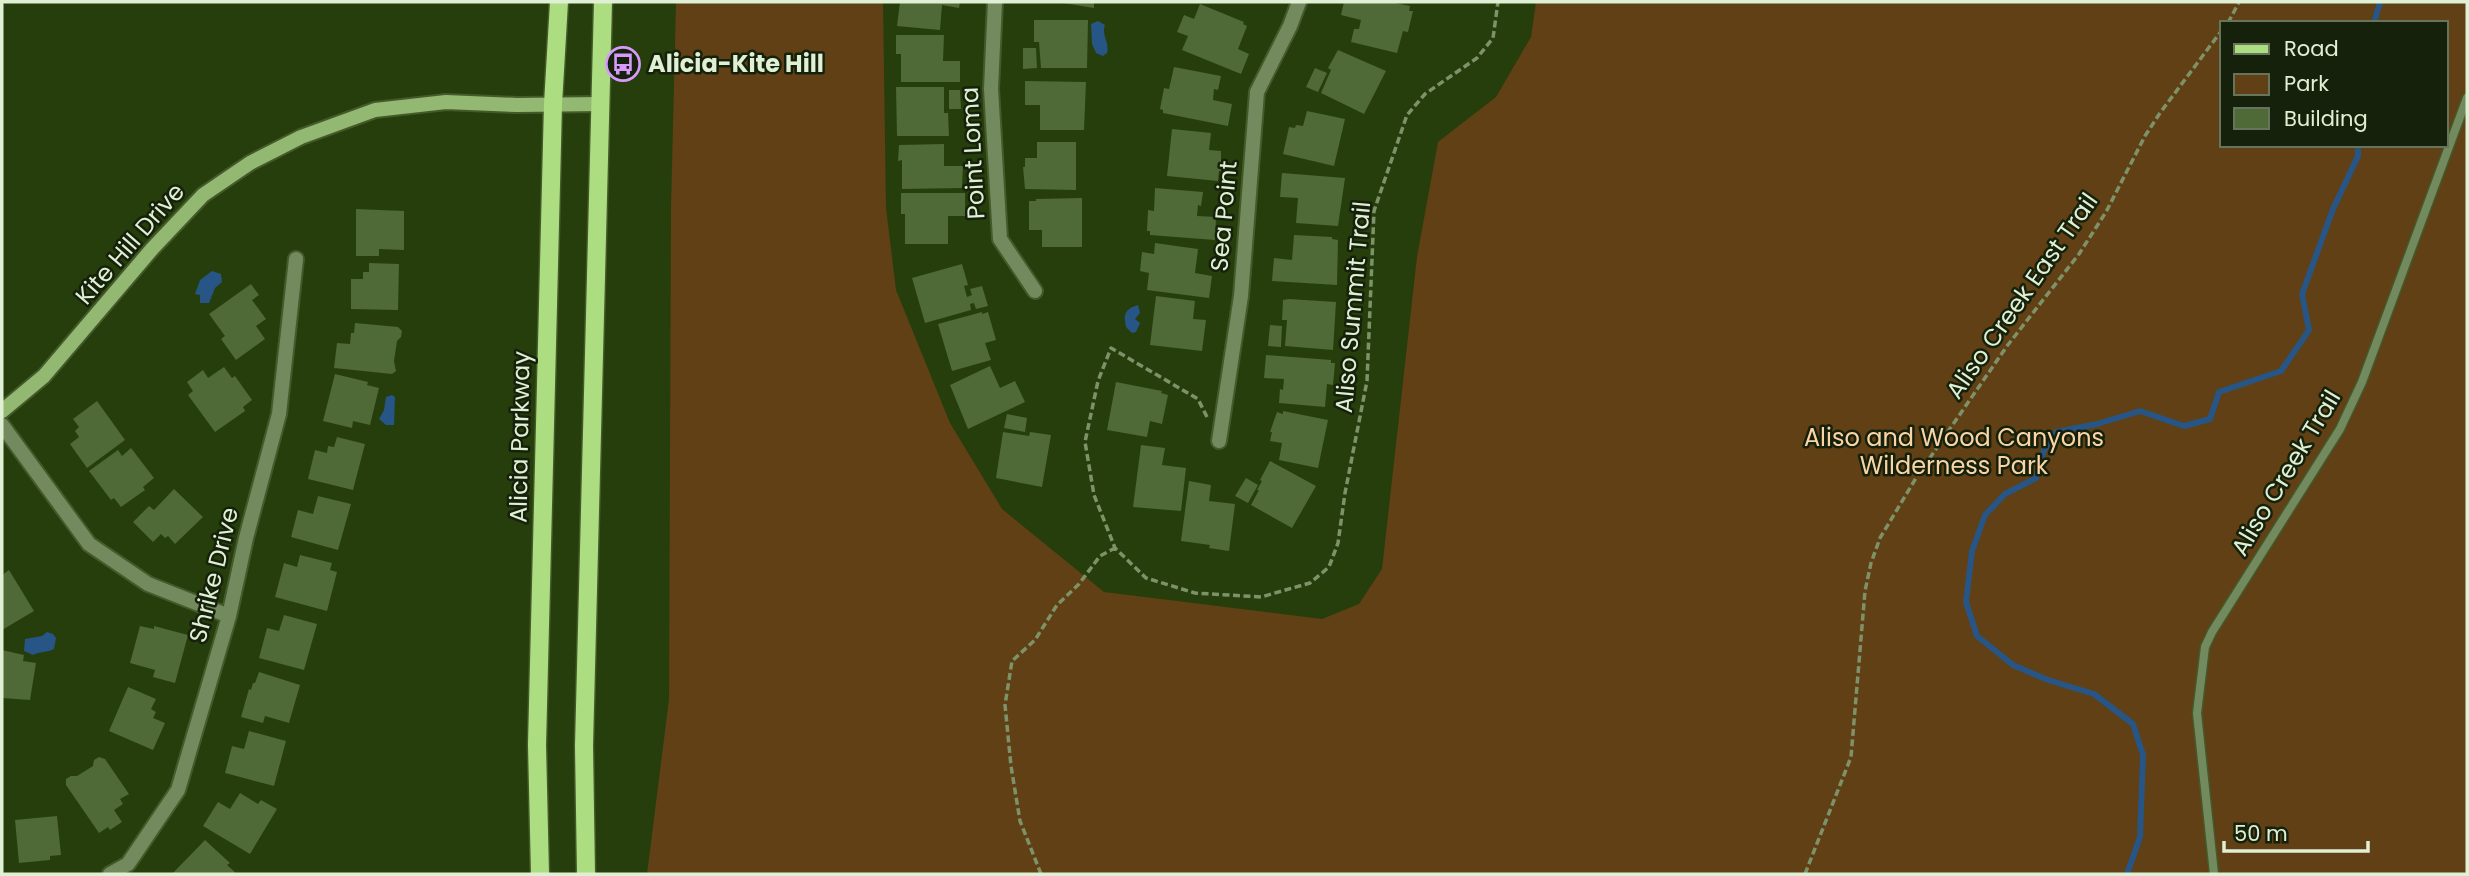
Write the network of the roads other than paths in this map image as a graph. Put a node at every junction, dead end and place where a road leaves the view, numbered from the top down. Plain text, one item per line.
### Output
1 (559, 2) edge
2 (603, 2) edge
3 (995, 2) edge
4 (1299, 2) edge
5 (2467, 98) edge
6 (553, 104) junction
7 (601, 104) junction
8 (296, 259) dead end
9 (1035, 291) dead end
10 (2, 411) edge
11 (2, 425) edge
12 (1219, 441) road end
13 (229, 616) junction
14 (110, 874) edge
15 (540, 874) edge
16 (586, 874) edge
17 (2214, 874) edge

1 - 6 main road, Alicia Parkway
2 - 7 main road
3 - 9 street, Point Loma
4 - 12 street, Sea Point
5 - 17 lane, Aliso Creek Trail
6 - 7 street, Kite Hill Drive
6 - 10 street, Kite Hill Drive
6 - 15 main road, Alicia Parkway
7 - 16 main road
8 - 13 street, Shrike Drive
11 - 13 street
13 - 14 street, Shrike Drive

